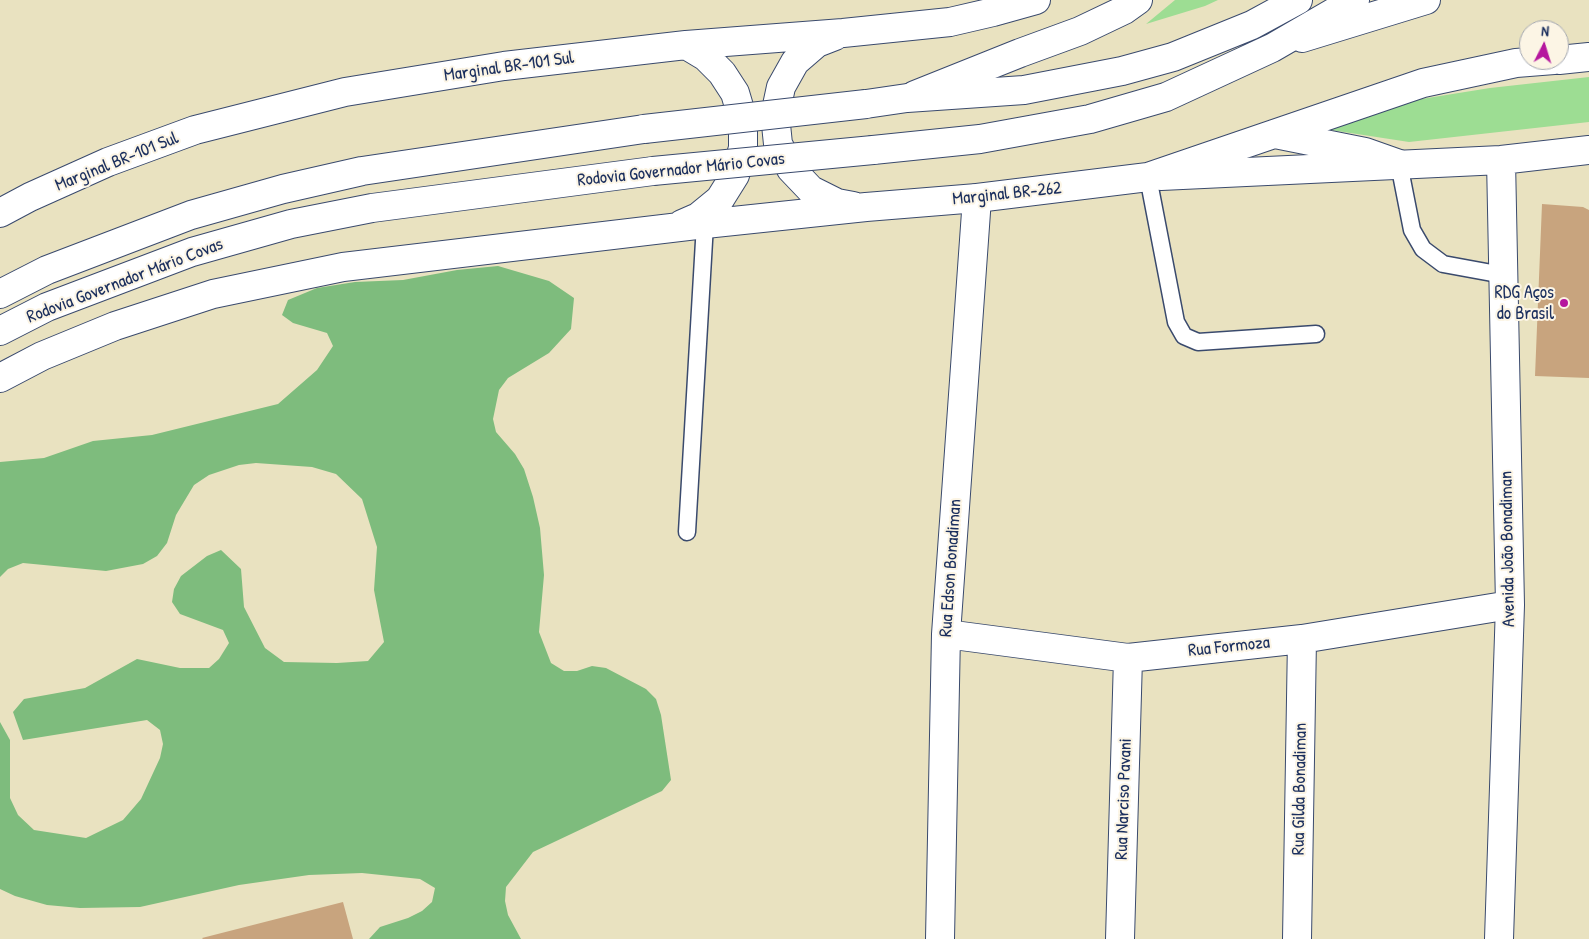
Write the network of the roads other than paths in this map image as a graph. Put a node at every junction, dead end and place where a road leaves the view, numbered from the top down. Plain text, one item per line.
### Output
1 (1036, 0) edge
2 (1138, 0) edge
3 (1298, 0) edge
4 (1355, 0) edge
5 (1426, 0) edge
6 (843, 32) junction
7 (686, 45) junction
8 (1272, 48) junction
9 (1589, 57) edge
10 (1569, 59) edge
11 (1519, 63) edge
12 (907, 98) junction
13 (1274, 134) junction
14 (1589, 150) edge
15 (1562, 154) junction
16 (1501, 160) junction
17 (1399, 164) junction
18 (1589, 169) edge
19 (1148, 177) junction
20 (977, 198) junction
21 (866, 207) junction
22 (0, 213) edge
23 (705, 224) junction
24 (672, 228) junction
25 (1503, 276) junction
26 (0, 294) edge
27 (0, 331) edge
28 (1316, 334) dead end
29 (0, 378) edge
30 (687, 532) dead end
31 (1510, 604) junction
32 (946, 634) junction
33 (1302, 639) junction
34 (1128, 658) junction
35 (940, 939) edge
36 (1120, 939) edge
37 (1297, 939) edge
38 (1499, 939) edge

1 - 6 main road, Marginal BR-101 Sul
2 - 12 main road
3 - 12 main road, Rodovia Governador Mário Covas
4 - 8 main road, Rodovia Governador Mário Covas
5 - 8 main road
6 - 7 main road, Marginal BR-101 Sul
6 - 21 main road
7 - 22 main road, Marginal BR-101 Sul
7 - 24 main road
8 - 27 main road, Rodovia Governador Mário Covas, bridge
9 - 10 main road
11 - 13 main road
12 - 26 main road, Rodovia Governador Mário Covas, bridge
13 - 17 main road
13 - 19 main road
14 - 15 main road
15 - 16 main road
15 - 18 main road
16 - 17 main road
16 - 25 main road, Avenida João Bonadiman
17 - 19 main road
17 - 25 lane
19 - 20 main road, Marginal BR-262
19 - 28 lane
20 - 21 main road, Marginal BR-262
20 - 32 main road, Rua Edson Bonadiman
21 - 23 main road
23 - 24 main road
23 - 30 lane
24 - 29 main road
25 - 31 main road, Avenida João Bonadiman
31 - 33 main road, Rua Formoza
31 - 38 main road, Avenida João Bonadiman
32 - 34 main road, Rua Formoza
32 - 35 main road, Rua Edson Bonadiman
33 - 34 main road, Rua Formoza
33 - 37 main road, Rua Gilda Bonadiman
34 - 36 main road, Rua Narciso Pavani

